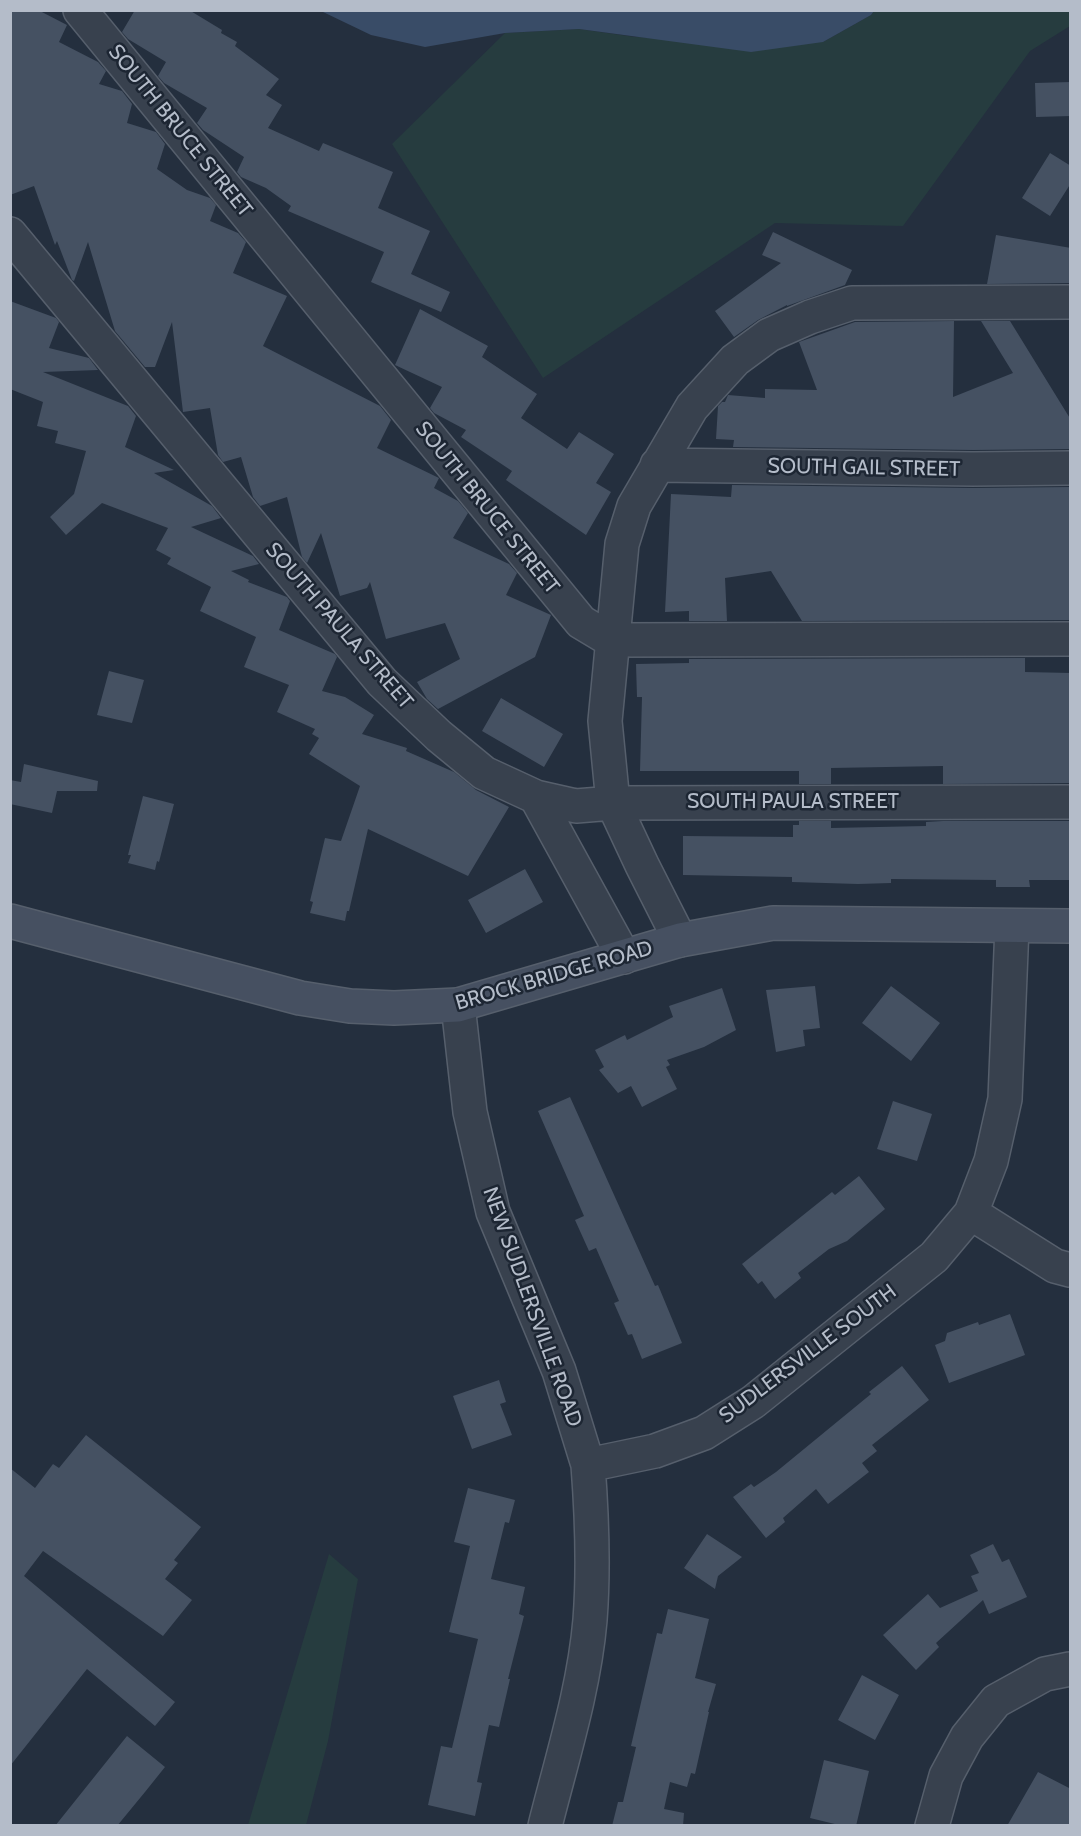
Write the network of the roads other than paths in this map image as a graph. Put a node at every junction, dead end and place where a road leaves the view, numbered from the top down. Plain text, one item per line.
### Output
1 (81, 10) edge
2 (10, 234) edge
3 (1071, 302) edge
4 (657, 465) junction
5 (1071, 468) edge
6 (1071, 639) edge
7 (611, 640) junction
8 (536, 797) junction
9 (1071, 802) edge
10 (614, 803) junction
11 (10, 921) edge
12 (1012, 926) junction
13 (1071, 926) edge
14 (680, 940) junction
15 (624, 957) junction
16 (458, 1005) junction
17 (971, 1213) junction
18 (1071, 1270) edge
19 (588, 1465) junction
20 (1071, 1669) edge
21 (545, 1826) edge
22 (932, 1826) edge

1 - 7 street, SOUTH BRUCE STREET
2 - 8 street, SOUTH PAULA STREET
3 - 4 street
4 - 5 street, SOUTH GAIL STREET
4 - 7 street
6 - 7 street
7 - 10 street
8 - 10 street, SOUTH PAULA STREET
8 - 15 street
9 - 10 street, SOUTH PAULA STREET
10 - 14 street
11 - 16 street, BROCK BRIDGE ROAD
12 - 13 street, BROCK BRIDGE ROAD
12 - 14 street, BROCK BRIDGE ROAD
12 - 17 street, SUDLERSVILLE SOUTH
14 - 15 street, BROCK BRIDGE ROAD
15 - 16 street, BROCK BRIDGE ROAD
16 - 19 street, NEW SUDLERSVILLE ROAD
17 - 18 street
17 - 19 street, SUDLERSVILLE SOUTH
19 - 21 street
20 - 22 street

